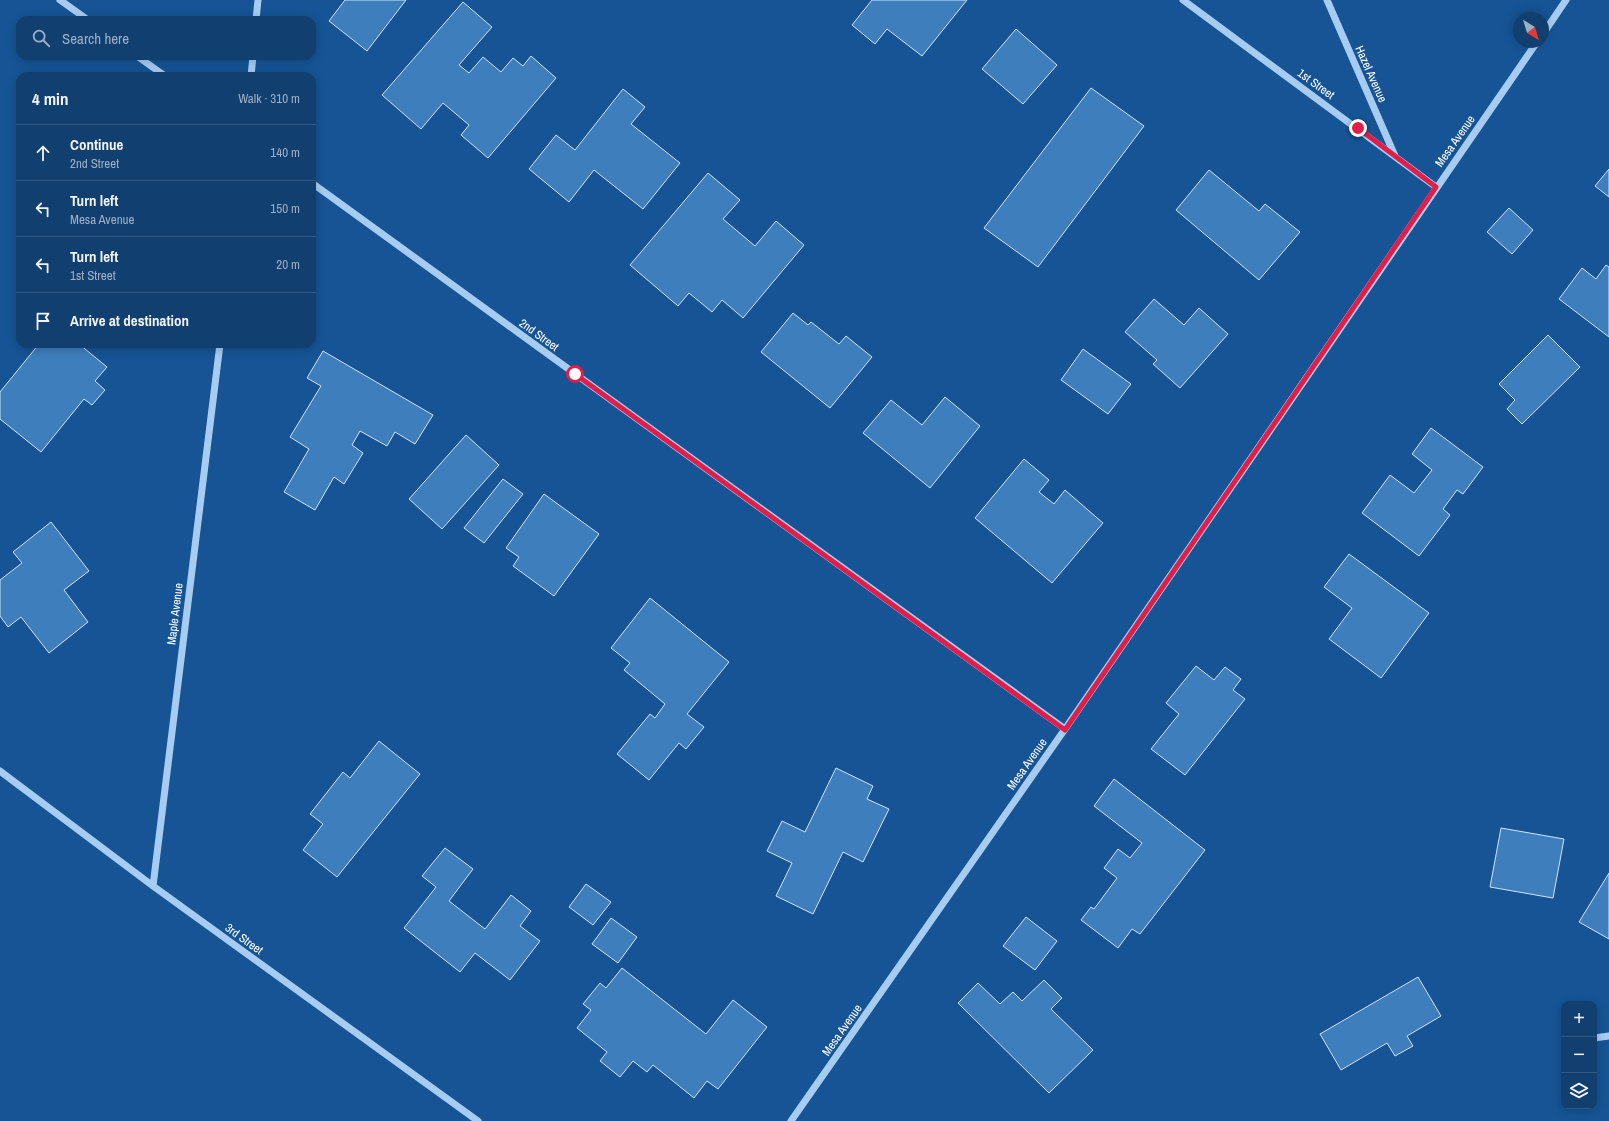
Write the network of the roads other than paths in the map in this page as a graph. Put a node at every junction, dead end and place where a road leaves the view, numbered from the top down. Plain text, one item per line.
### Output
1 (60, 0) edge
2 (258, 0) edge
3 (1183, 0) edge
4 (1327, 0) edge
5 (1566, 0) edge
6 (82, 16) edge
7 (256, 16) edge
8 (1549, 25) edge
9 (1533, 48) edge
10 (143, 60) edge
11 (253, 60) edge
12 (159, 72) edge
13 (251, 72) edge
14 (1396, 156) junction
15 (316, 186) edge
16 (1436, 187) junction
17 (220, 348) edge
18 (1065, 730) junction
19 (0, 771) edge
20 (153, 886) junction
21 (1609, 1036) edge
22 (1597, 1038) edge
23 (478, 1121) edge
24 (791, 1121) edge

1 - 6 street
2 - 7 street
3 - 14 street, 1st Street
4 - 14 street, Hazel Avenue
5 - 8 street
9 - 16 street, Mesa Avenue
10 - 12 street
11 - 13 street
14 - 16 street, 1st Street
15 - 18 street, 2nd Street
16 - 18 street, Mesa Avenue
17 - 20 street, Maple Avenue
18 - 24 street, Mesa Avenue
19 - 20 street, 3rd Street
20 - 23 street, 3rd Street
21 - 22 street

